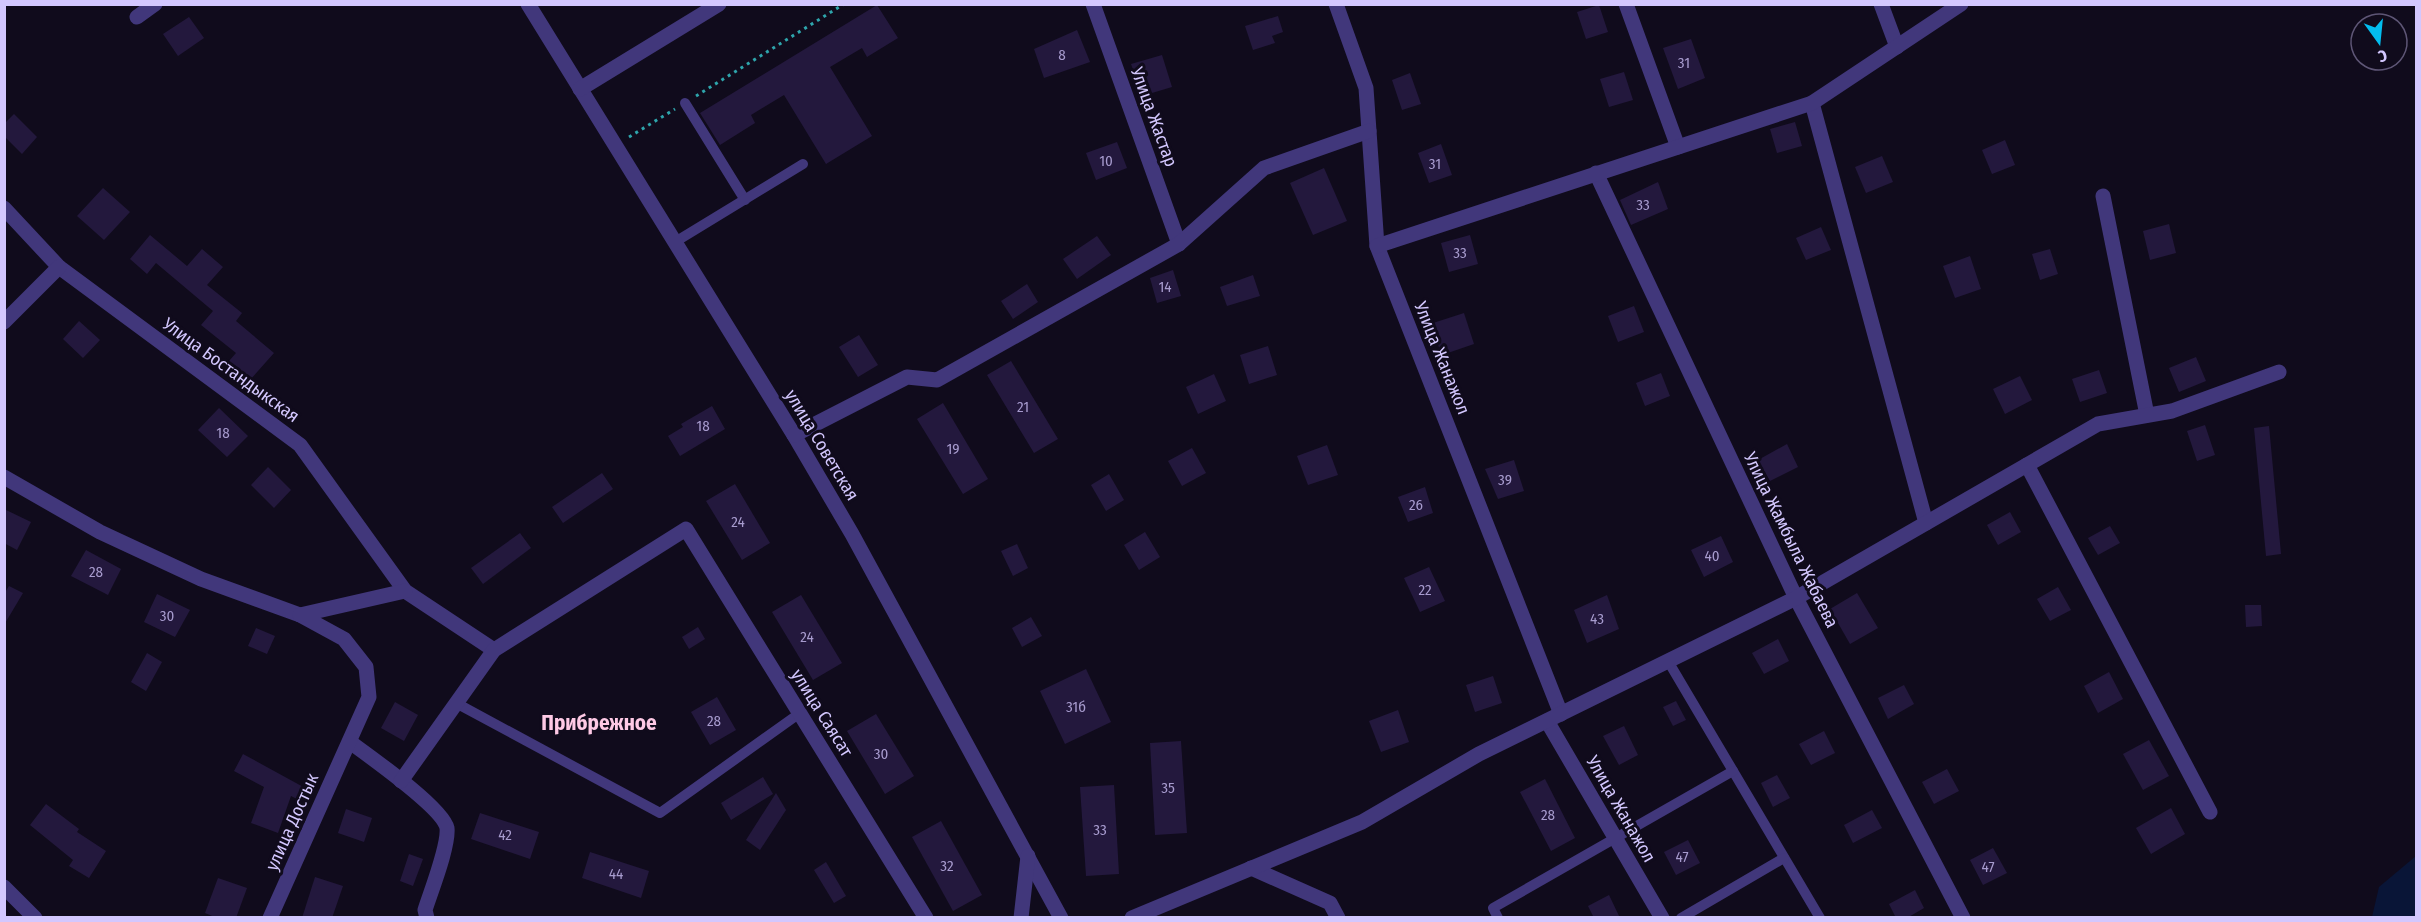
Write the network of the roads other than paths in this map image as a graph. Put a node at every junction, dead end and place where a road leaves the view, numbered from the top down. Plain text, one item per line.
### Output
1 (155, 4) edge
2 (528, 4) edge
3 (719, 4) edge
4 (1093, 4) edge
5 (1336, 4) edge
6 (1626, 4) edge
7 (1881, 4) edge
8 (1961, 4) edge
9 (137, 17) dead end
10 (1897, 47) junction
11 (580, 89) junction
12 (685, 103) road end
13 (1812, 103) junction
14 (1369, 131) junction
15 (1678, 147) junction
16 (802, 164) dead end
17 (1596, 173) junction
18 (2103, 196) dead end
19 (745, 200) junction
20 (4, 208) edge
21 (675, 242) junction
22 (1179, 244) junction
23 (1377, 246) junction
24 (59, 267) junction
25 (4, 322) edge
26 (2278, 372) dead end
27 (2147, 415) junction
28 (794, 435) junction
29 (2027, 465) junction
30 (4, 477) edge
31 (1926, 523) junction
32 (405, 591) junction
33 (1796, 598) junction
34 (300, 615) junction
35 (494, 650) junction
36 (1668, 661) junction
37 (456, 703) junction
38 (800, 713) junction
39 (1561, 714) junction
40 (1547, 721) junction
41 (350, 742) junction
42 (1733, 771) junction
43 (401, 781) junction
44 (2210, 812) dead end
45 (1616, 838) junction
46 (1028, 856) junction
47 (1784, 858) junction
48 (1251, 868) junction
49 (4, 887) edge
50 (35, 918) edge
51 (270, 918) edge
52 (427, 918) edge
53 (926, 918) edge
54 (1021, 918) edge
55 (1062, 918) edge
56 (1132, 918) edge
57 (1338, 918) edge
58 (1498, 918) edge
59 (1662, 918) edge
60 (1681, 918) edge
61 (1820, 918) edge
62 (1963, 918) edge

1 - 9 street
2 - 11 street, улица Советская
3 - 11 street
4 - 22 street, Улица Жастар
5 - 14 street, Улица Жанажол
6 - 15 street
7 - 10 street
8 - 10 street
10 - 13 street
11 - 21 street, улица Советская
12 - 19 lane
13 - 15 street
13 - 31 street
14 - 22 street
14 - 23 street, Улица Жанажол
15 - 17 street
16 - 19 lane
17 - 23 street
17 - 33 street, Улица Жамбыла Жабаева
18 - 27 street
19 - 21 lane
20 - 24 street, Улица Бостандыкская
21 - 28 street, улица Советская
22 - 28 street
23 - 39 street, Улица Жанажол
24 - 25 street
24 - 32 street, Улица Бостандыкская
26 - 27 street
27 - 29 street
28 - 46 street, улица Советская
29 - 31 street
29 - 44 street
30 - 34 street
31 - 33 street
32 - 34 street
32 - 35 street, Улица Бостандыкская
33 - 36 street
33 - 62 street, Улица Жамбыла Жабаева
34 - 41 street
35 - 37 street
35 - 38 street, улица Саясат
36 - 39 street
36 - 42 lane
37 - 38 lane
37 - 43 street
38 - 53 street, улица Саясат
39 - 40 street
40 - 45 street, Улица Жанажол
40 - 48 street
41 - 43 street
41 - 51 street, улица Достык
42 - 45 lane
42 - 47 lane
43 - 52 street
45 - 58 lane
45 - 59 street, Улица Жанажол
46 - 54 street
46 - 55 street, улица Советская
47 - 60 lane
47 - 61 lane
48 - 56 street
48 - 57 street
49 - 50 street

